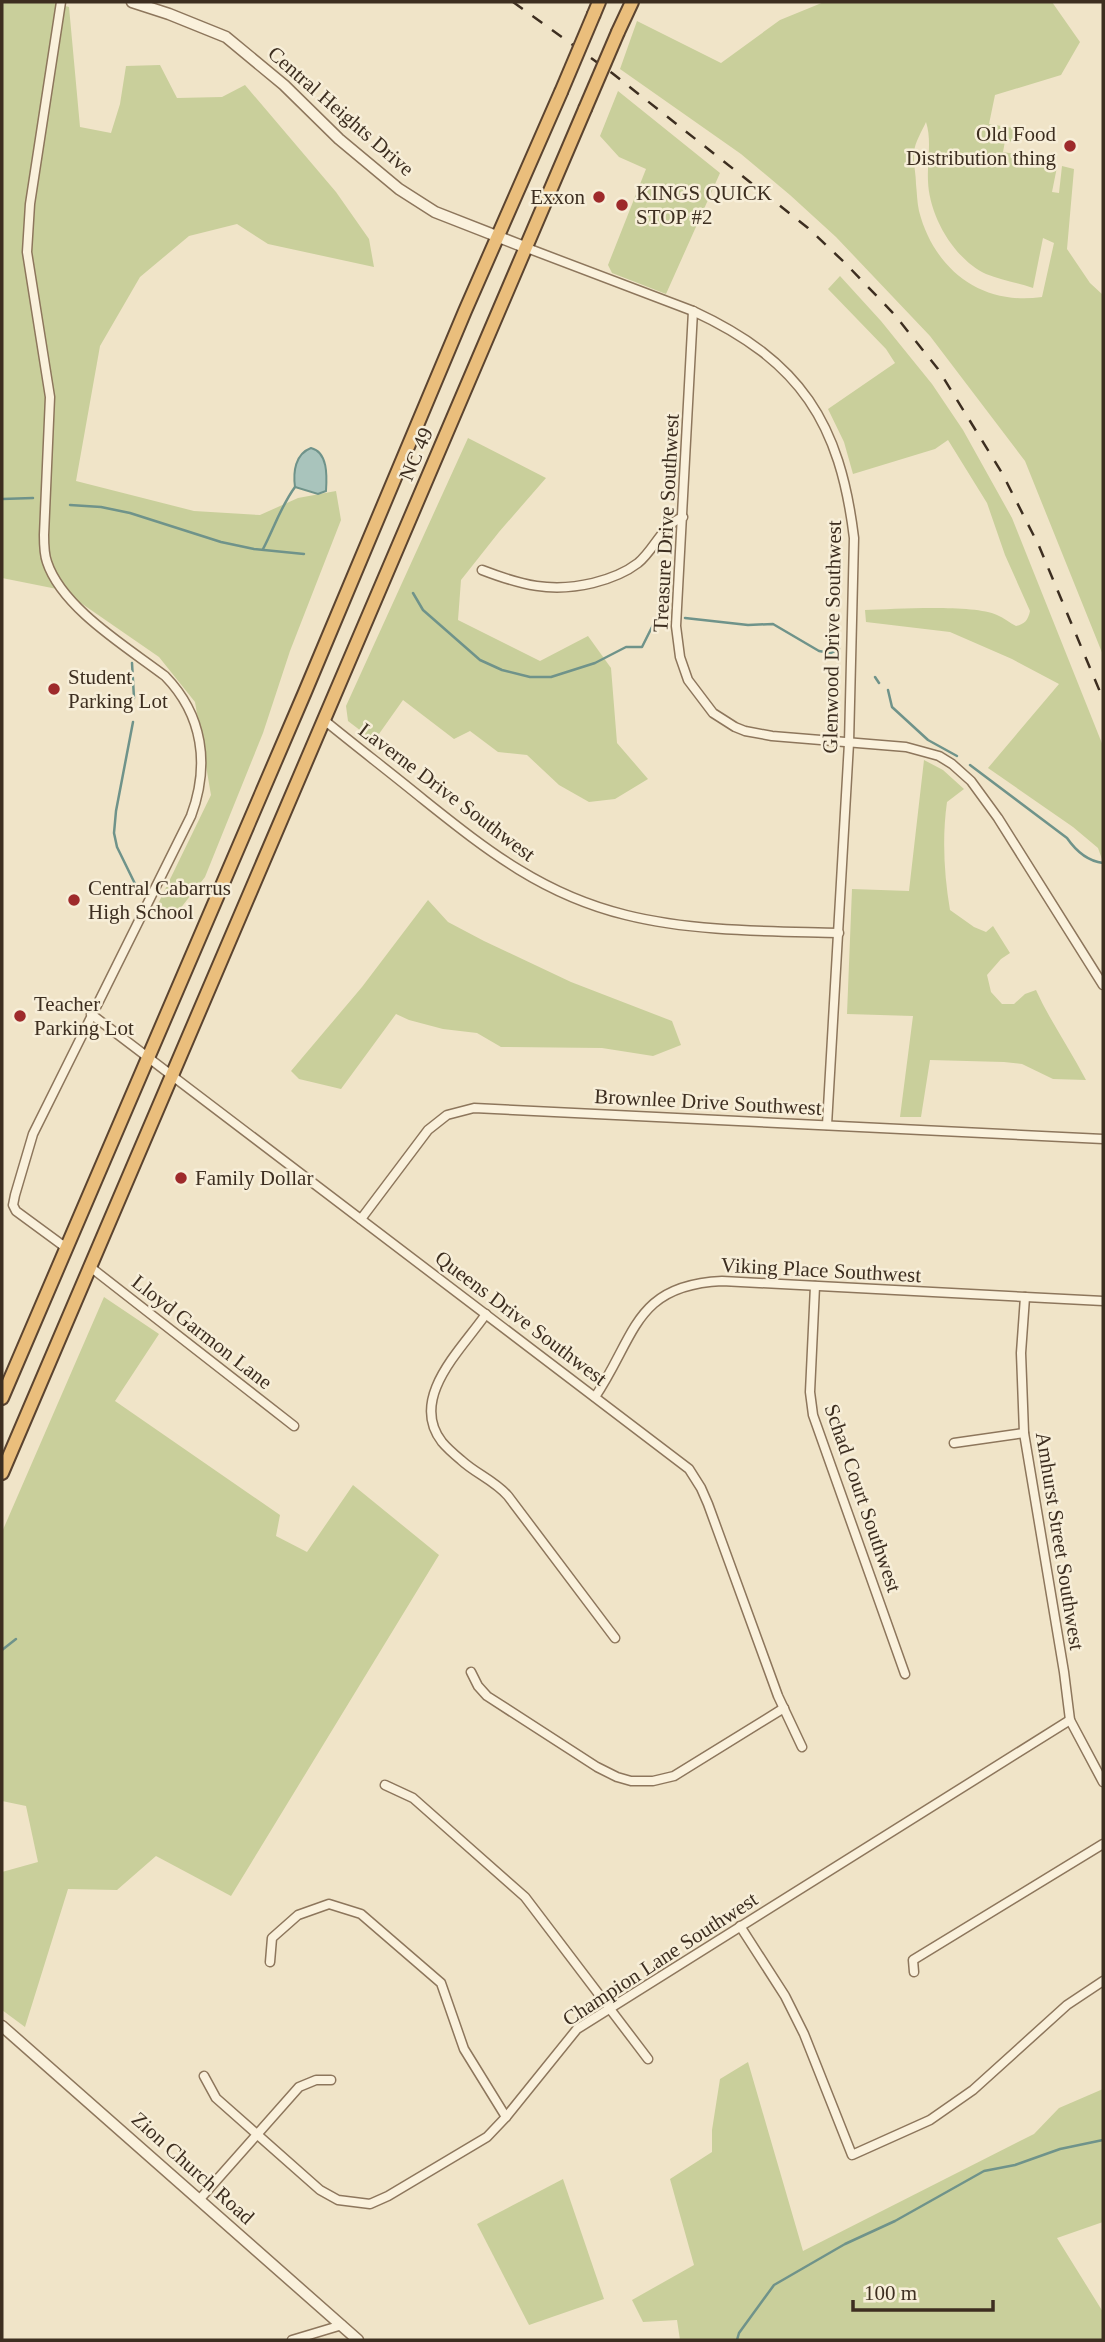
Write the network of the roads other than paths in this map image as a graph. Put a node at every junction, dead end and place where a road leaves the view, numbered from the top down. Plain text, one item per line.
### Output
1 (61, 2) edge
2 (132, 2) edge
3 (632, 2) edge
4 (596, 8) edge
5 (499, 237) junction
6 (527, 248) junction
7 (693, 311) junction
8 (683, 517) junction
9 (482, 570) dead end
10 (324, 720) junction
11 (849, 743) junction
12 (839, 933) junction
13 (1103, 985) edge
14 (91, 1014) junction
15 (147, 1059) junction
16 (171, 1075) junction
17 (827, 1125) junction
18 (1103, 1139) edge
19 (361, 1219) junction
20 (65, 1247) junction
21 (89, 1266) junction
22 (816, 1286) junction
23 (1025, 1297) junction
24 (1103, 1301) edge
25 (486, 1314) junction
26 (595, 1397) junction
27 (2, 1398) edge
28 (294, 1426) dead end
29 (1024, 1433) junction
30 (954, 1443) dead end
31 (2, 1473) edge
32 (615, 1638) dead end
33 (471, 1672) dead end
34 (905, 1674) dead end
35 (784, 1708) junction
36 (1070, 1720) junction
37 (802, 1747) dead end
38 (1103, 1782) edge
39 (385, 1785) dead end
40 (1103, 1844) edge
41 (740, 1926) junction
42 (270, 1962) dead end
43 (915, 1972) dead end
44 (1103, 1981) edge
45 (611, 2008) junction
46 (2, 2026) edge
47 (648, 2059) dead end
48 (204, 2076) dead end
49 (331, 2080) dead end
50 (506, 2117) junction
51 (257, 2134) junction
52 (200, 2200) junction
53 (342, 2325) junction
54 (292, 2340) edge
55 (358, 2340) edge

1 - 14 street
2 - 5 street, Central Heights Drive
3 - 6 highway, NC 49 / NC 49, bridge
4 - 5 highway, NC 49, bridge
5 - 6 street, Central Heights Drive
5 - 15 highway, NC 49
6 - 7 street, Glenwood Drive Southwest
6 - 10 highway, NC 49 / NC 49
7 - 8 street, Treasure Drive Southwest
7 - 11 street, Glenwood Drive Southwest
8 - 9 street
8 - 11 street, Treasure Drive Southwest
10 - 12 street, Laverne Drive Southwest
10 - 16 highway, NC 49 / NC 49
11 - 12 street, Glenwood Drive Southwest
11 - 13 street, Treasure Drive Southwest
12 - 17 street, Glenwood Drive Southwest
14 - 15 street, Queens Drive Southwest
14 - 20 street
15 - 16 street, Queens Drive Southwest
15 - 20 highway, NC 49
16 - 19 street, Queens Drive Southwest
16 - 21 highway, NC 49
17 - 18 street, Brownlee Drive Southwest
17 - 19 street, Brownlee Drive Southwest
19 - 25 street, Queens Drive Southwest
20 - 27 highway, NC 49
21 - 28 street, Lloyd Garmon Lane
21 - 31 highway, NC 49
22 - 23 street, Viking Place Southwest
22 - 26 street, Viking Place Southwest
22 - 34 street, Schad Court Southwest
23 - 24 street, Viking Place Southwest
23 - 29 street, Amhurst Street Southwest
25 - 26 street, Queens Drive Southwest
25 - 32 street
26 - 35 street, Queens Drive Southwest
29 - 30 street
29 - 36 street, Amhurst Street Southwest
33 - 35 street
35 - 37 street, Queens Drive Southwest
36 - 38 street, Amhurst Street Southwest
36 - 41 street, Champion Lane Southwest
39 - 45 street
40 - 43 street
41 - 44 street
41 - 45 street, Champion Lane Southwest
42 - 50 street
45 - 47 street
45 - 50 street, Champion Lane Southwest
46 - 52 street, Zion Church Road
48 - 51 street, Champion Lane Southwest
49 - 51 street
50 - 51 street, Champion Lane Southwest
51 - 52 street
52 - 53 street, Zion Church Road
53 - 54 street
53 - 55 street, Zion Church Road

